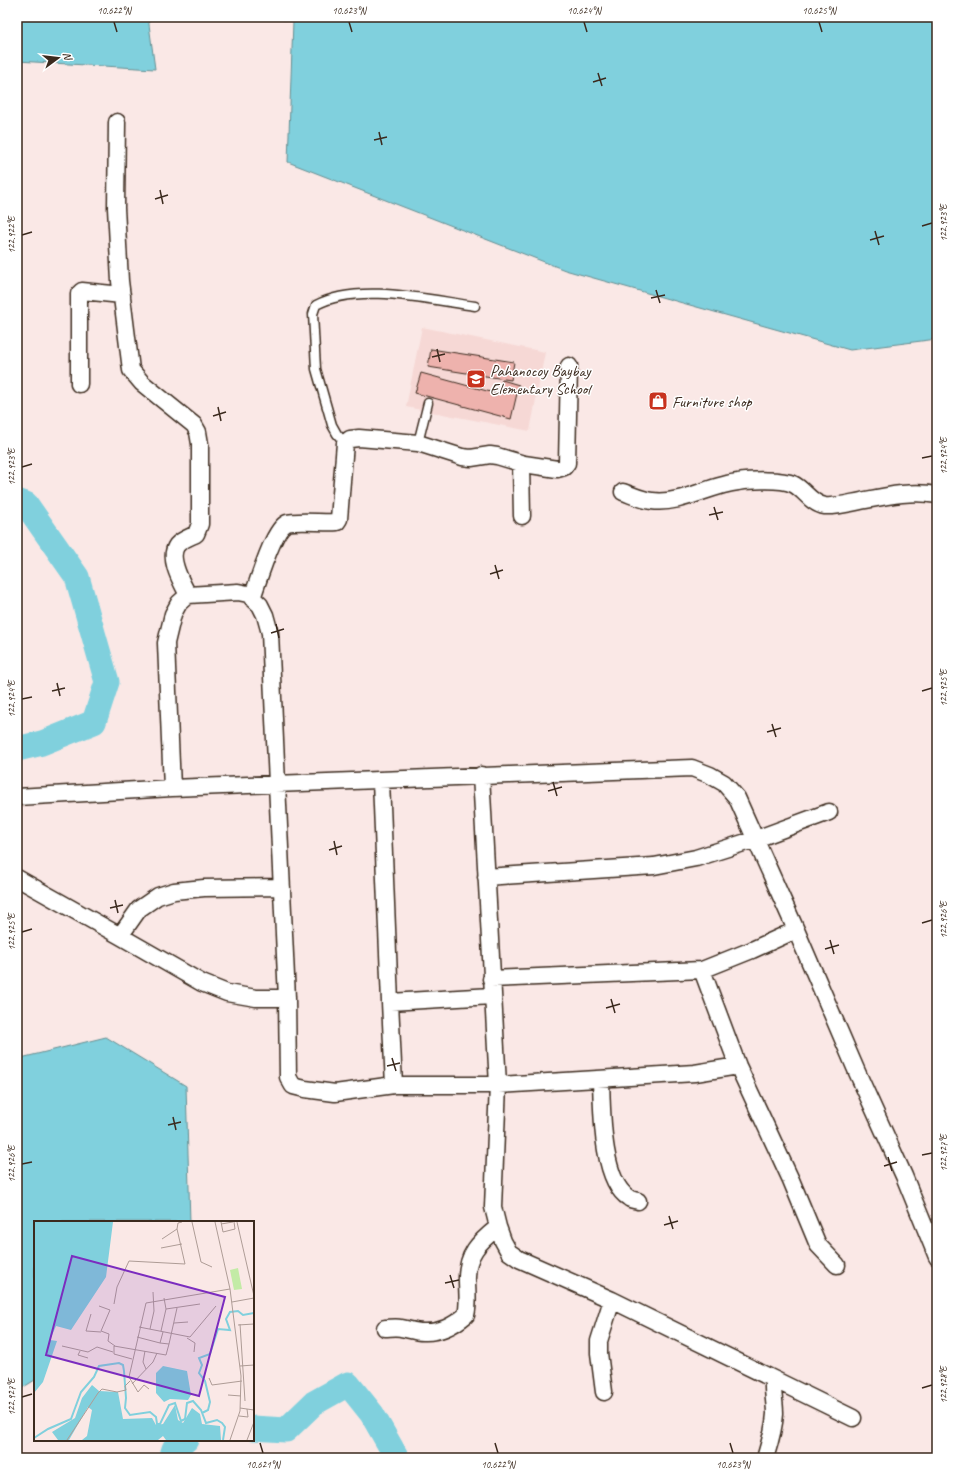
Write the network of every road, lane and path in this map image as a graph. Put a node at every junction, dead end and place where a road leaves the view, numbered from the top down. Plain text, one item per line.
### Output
1 (117, 122) dead end
2 (122, 295) junction
3 (475, 306) dead end
4 (569, 366) dead end
5 (78, 384) dead end
6 (428, 403) dead end
7 (345, 442) junction
8 (418, 443) junction
9 (521, 463) junction
10 (623, 492) dead end
11 (937, 495) edge
12 (522, 516) dead end
13 (188, 595) junction
14 (252, 598) junction
15 (481, 775) junction
16 (381, 781) junction
17 (278, 785) junction
18 (172, 788) junction
19 (17, 797) edge
20 (829, 812) dead end
21 (756, 839) junction
22 (486, 877) junction
23 (17, 878) edge
24 (282, 887) junction
25 (796, 930) junction
26 (120, 936) junction
27 (702, 970) junction
28 (491, 979) junction
29 (492, 996) junction
30 (287, 998) junction
31 (390, 1002) junction
32 (738, 1066) junction
33 (601, 1079) junction
34 (498, 1085) junction
35 (394, 1086) junction
36 (638, 1201) dead end
37 (498, 1227) junction
38 (937, 1257) edge
39 (837, 1265) dead end
40 (612, 1300) junction
41 (385, 1328) dead end
42 (773, 1379) junction
43 (604, 1392) dead end
44 (853, 1418) dead end
45 (766, 1455) dead end

1 - 2 street
2 - 5 street
2 - 13 street
3 - 7 lane
4 - 9 street
6 - 8 lane
7 - 8 street
7 - 14 street
8 - 9 street
9 - 12 street
10 - 11 street
13 - 14 street
13 - 18 street
14 - 17 street
15 - 16 street
15 - 21 street
15 - 22 street
16 - 17 street
16 - 31 street
17 - 18 street
17 - 24 street
18 - 19 street
20 - 21 street
21 - 22 street
21 - 25 street
22 - 28 street
23 - 26 street
24 - 26 street
24 - 30 street
25 - 27 street
25 - 38 street
26 - 30 street
27 - 28 street
27 - 32 street
28 - 29 street
29 - 31 street
29 - 34 street
30 - 35 street
31 - 35 street
32 - 33 street
32 - 39 street
33 - 34 street
33 - 36 street
34 - 35 street
34 - 37 street
37 - 40 street
37 - 41 street
40 - 42 street
40 - 43 street
42 - 44 street
42 - 45 street

